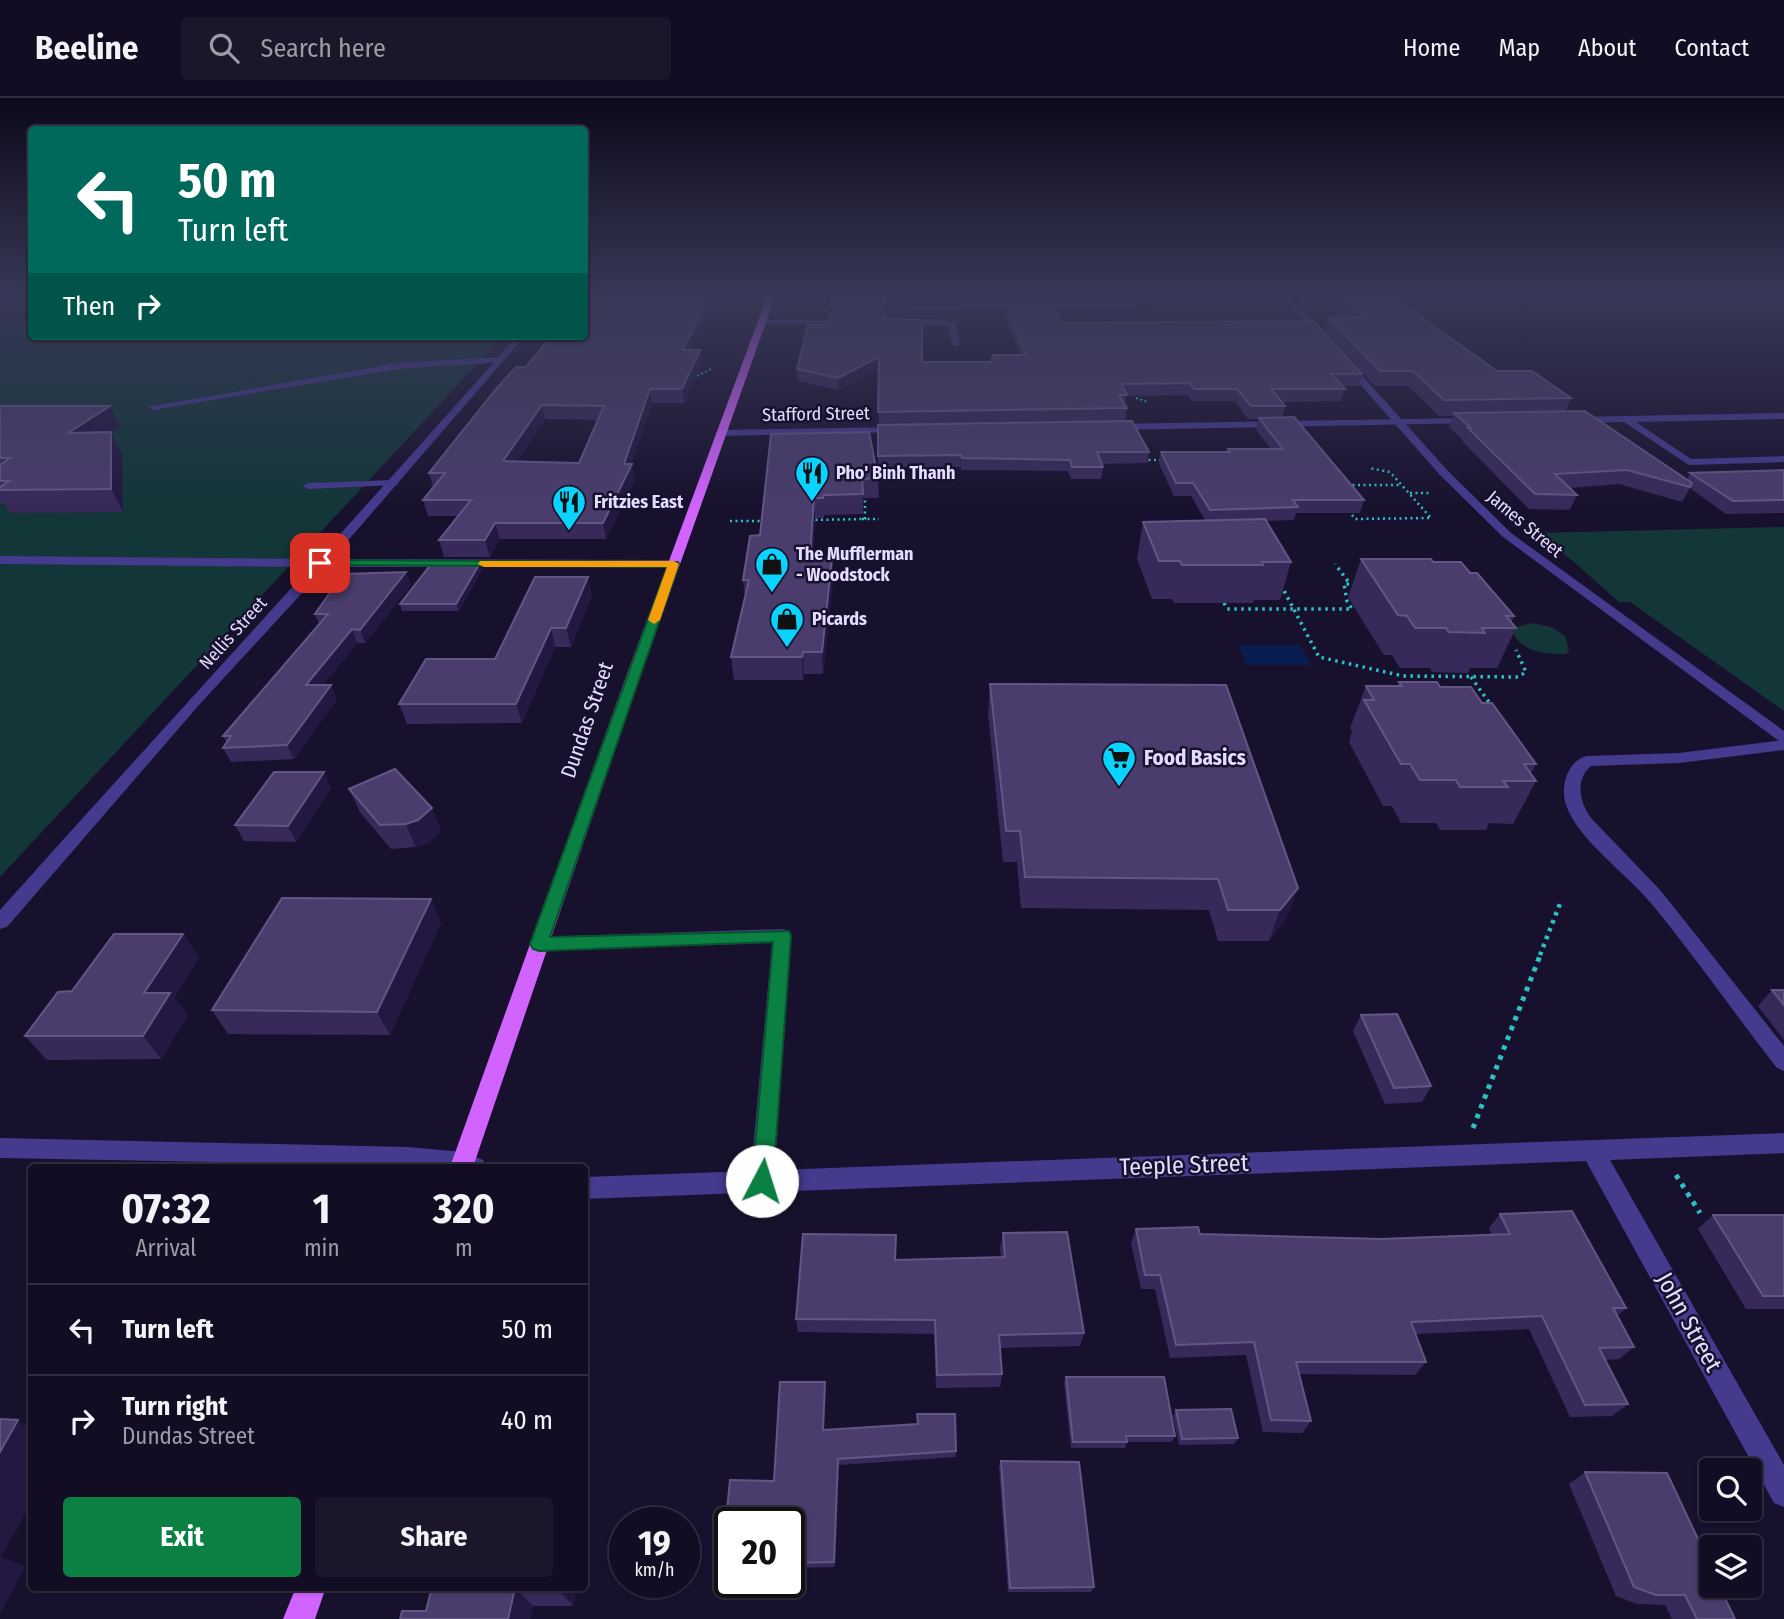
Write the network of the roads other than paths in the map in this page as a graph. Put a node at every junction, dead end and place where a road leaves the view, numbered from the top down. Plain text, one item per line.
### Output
1 (415, 365) edge
2 (496, 365) edge
3 (745, 365) edge
4 (1348, 365) edge
5 (153, 407) dead end
6 (1784, 416) edge
7 (1626, 418) junction
8 (1559, 420) edge
9 (1484, 421) edge
10 (1401, 423) junction
11 (1104, 427) edge
12 (910, 430) edge
13 (720, 433) junction
14 (1784, 459) edge
15 (393, 483) junction
16 (309, 486) dead end
17 (0, 559) edge
18 (320, 563) junction
19 (674, 564) junction
20 (1784, 738) edge
21 (1784, 745) edge
22 (0, 922) edge
23 (539, 944) junction
24 (1784, 1062) edge
25 (1784, 1143) edge
26 (0, 1148) edge
27 (1593, 1152) junction
28 (454, 1164) edge
29 (468, 1164) edge
30 (762, 1181) junction
31 (588, 1188) edge
32 (1784, 1493) edge
33 (310, 1591) edge
34 (299, 1619) edge

1 - 5 street
2 - 15 street, Nellis Street
3 - 13 main road, Dundas Street
4 - 10 street, James Street
6 - 7 street
7 - 8 street
7 - 14 street
9 - 10 street
10 - 11 street
10 - 20 street, James Street
12 - 13 street, Stafford Street
13 - 19 main road, Dundas Street
15 - 16 street
15 - 18 street, Nellis Street
17 - 18 street
18 - 19 street
18 - 22 street, Nellis Street
19 - 23 main road, Dundas Street
21 - 24 street
23 - 29 main road, Dundas Street
23 - 30 street
25 - 27 street, Teeple Street
26 - 28 street
27 - 30 street, Teeple Street
27 - 32 street, John Street
30 - 31 street, Teeple Street
33 - 34 main road

